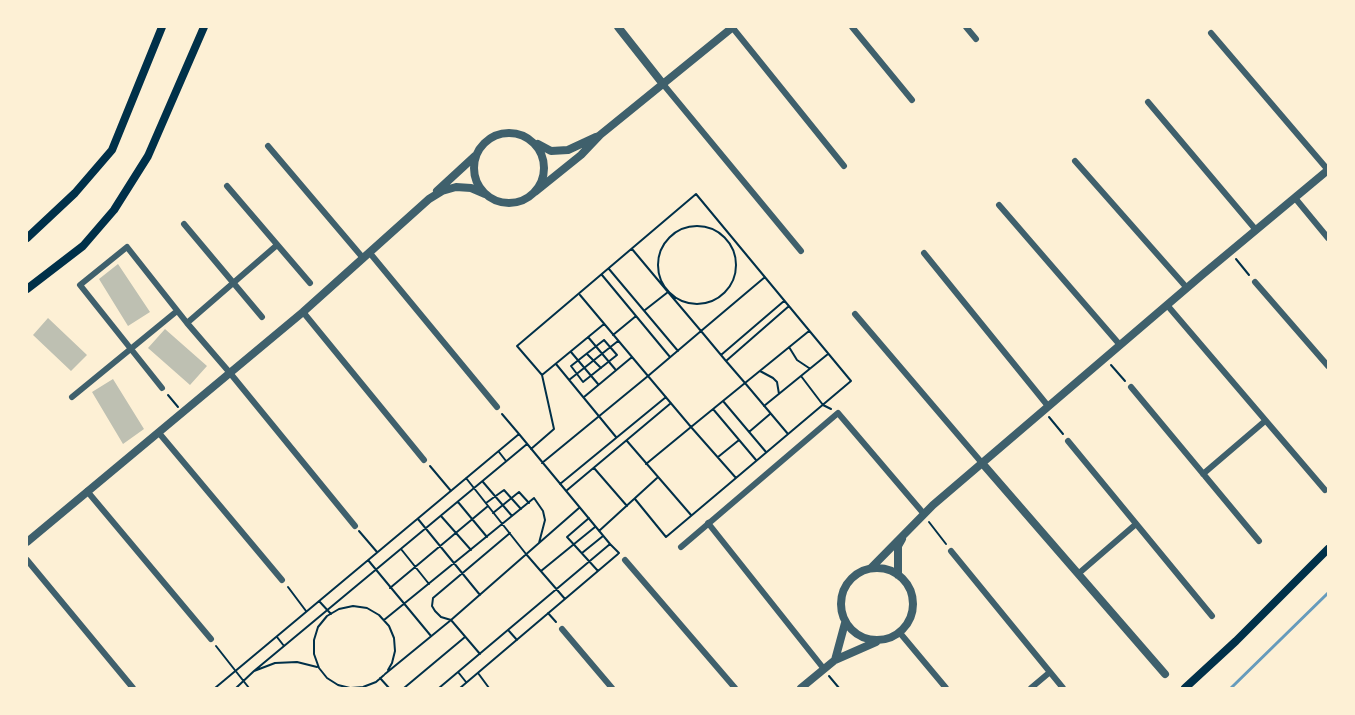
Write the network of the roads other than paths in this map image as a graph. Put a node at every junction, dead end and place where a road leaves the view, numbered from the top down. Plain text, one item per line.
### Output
1 (162, 27) edge
2 (204, 27) edge
3 (618, 27) edge
4 (733, 27) edge
5 (852, 27) edge
6 (966, 27) edge
7 (1211, 33) dead end
8 (976, 39) dead end
9 (663, 84) junction
10 (912, 100) dead end
11 (1148, 102) dead end
12 (600, 135) junction
13 (533, 142) junction
14 (268, 146) dead end
15 (476, 155) junction
16 (1076, 161) dead end
17 (844, 166) dead end
18 (1328, 170) edge
19 (227, 186) dead end
20 (535, 192) junction
21 (485, 194) junction
22 (1295, 198) junction
23 (429, 199) junction
24 (999, 205) dead end
25 (184, 224) dead end
26 (1256, 230) junction
27 (27, 238) edge
28 (1328, 238) edge
29 (277, 245) junction
30 (801, 251) dead end
31 (924, 253) dead end
32 (366, 255) junction
33 (235, 282) junction
34 (1255, 282) road end
35 (310, 283) dead end
36 (1187, 288) junction
37 (27, 289) edge
38 (1167, 305) junction
39 (177, 311) junction
40 (303, 312) junction
41 (855, 314) dead end
42 (262, 317) dead end
43 (187, 323) junction
44 (1120, 345) junction
45 (131, 349) junction
46 (1328, 366) edge
47 (230, 373) junction
48 (1131, 387) road end
49 (162, 388) road end
50 (72, 397) dead end
51 (497, 407) road end
52 (1046, 408) junction
53 (1265, 421) junction
54 (159, 433) junction
55 (1068, 441) road end
56 (424, 460) road end
57 (982, 463) junction
58 (1203, 474) junction
59 (1324, 490) dead end
60 (87, 491) junction
61 (924, 514) junction
62 (708, 524) junction
63 (1136, 524) junction
64 (355, 526) road end
65 (905, 532) junction
66 (1259, 541) dead end
67 (27, 542) edge
68 (681, 547) dead end
69 (1328, 549) edge
70 (951, 551) road end
71 (27, 560) edge
72 (625, 560) road end
73 (871, 568) junction
74 (1078, 574) junction
75 (898, 575) junction
76 (282, 580) road end
77 (1212, 616) dead end
78 (845, 623) junction
79 (562, 629) road end
80 (900, 633) junction
81 (211, 639) road end
82 (879, 641) junction
83 (835, 660) junction
84 (824, 669) junction
85 (1050, 672) junction
86 (1165, 674) dead end
87 (133, 688) edge
88 (612, 688) edge
89 (735, 688) edge
90 (801, 688) edge
91 (946, 688) edge
92 (1031, 688) edge
93 (1063, 688) edge
94 (1185, 688) edge

1 - 27 main road
2 - 37 main road
3 - 9 street
4 - 9 street
4 - 17 street
5 - 10 street
6 - 8 street
7 - 18 street
9 - 12 street
9 - 30 street
11 - 26 street
12 - 13 street
12 - 20 street
13 - 15 street
13 - 20 street
14 - 32 street
15 - 21 street
15 - 23 street
16 - 36 street
18 - 22 street
19 - 29 street
20 - 21 street
21 - 23 street
22 - 26 street
22 - 28 street
23 - 32 street
24 - 44 street
25 - 33 street
26 - 36 street
29 - 33 street
29 - 35 street
31 - 52 street
32 - 40 street
32 - 51 street
33 - 42 street
33 - 43 street
34 - 46 street
36 - 38 street
38 - 44 street
38 - 53 street
39 - 43 street
39 - 45 street
39 - 45 street
40 - 47 street
40 - 56 street
41 - 57 street
43 - 47 street
44 - 52 street
45 - 49 street
45 - 50 street
47 - 54 street
47 - 64 street
48 - 58 street
52 - 57 street
53 - 58 street
53 - 59 street
54 - 60 street
54 - 76 street
55 - 63 street
57 - 61 street
57 - 74 street
58 - 66 street
60 - 67 street
60 - 81 street
61 - 62 street
61 - 65 street
62 - 68 street
62 - 84 street
63 - 74 street
63 - 77 street
65 - 73 street
65 - 75 street
69 - 94 main road
70 - 85 street
71 - 87 street
72 - 89 street
73 - 75 street
73 - 78 street
74 - 86 street
75 - 80 street
78 - 82 street
78 - 83 street
79 - 88 street
80 - 82 street
80 - 91 street
82 - 83 street
83 - 84 street
84 - 90 street
85 - 92 street
85 - 93 street

